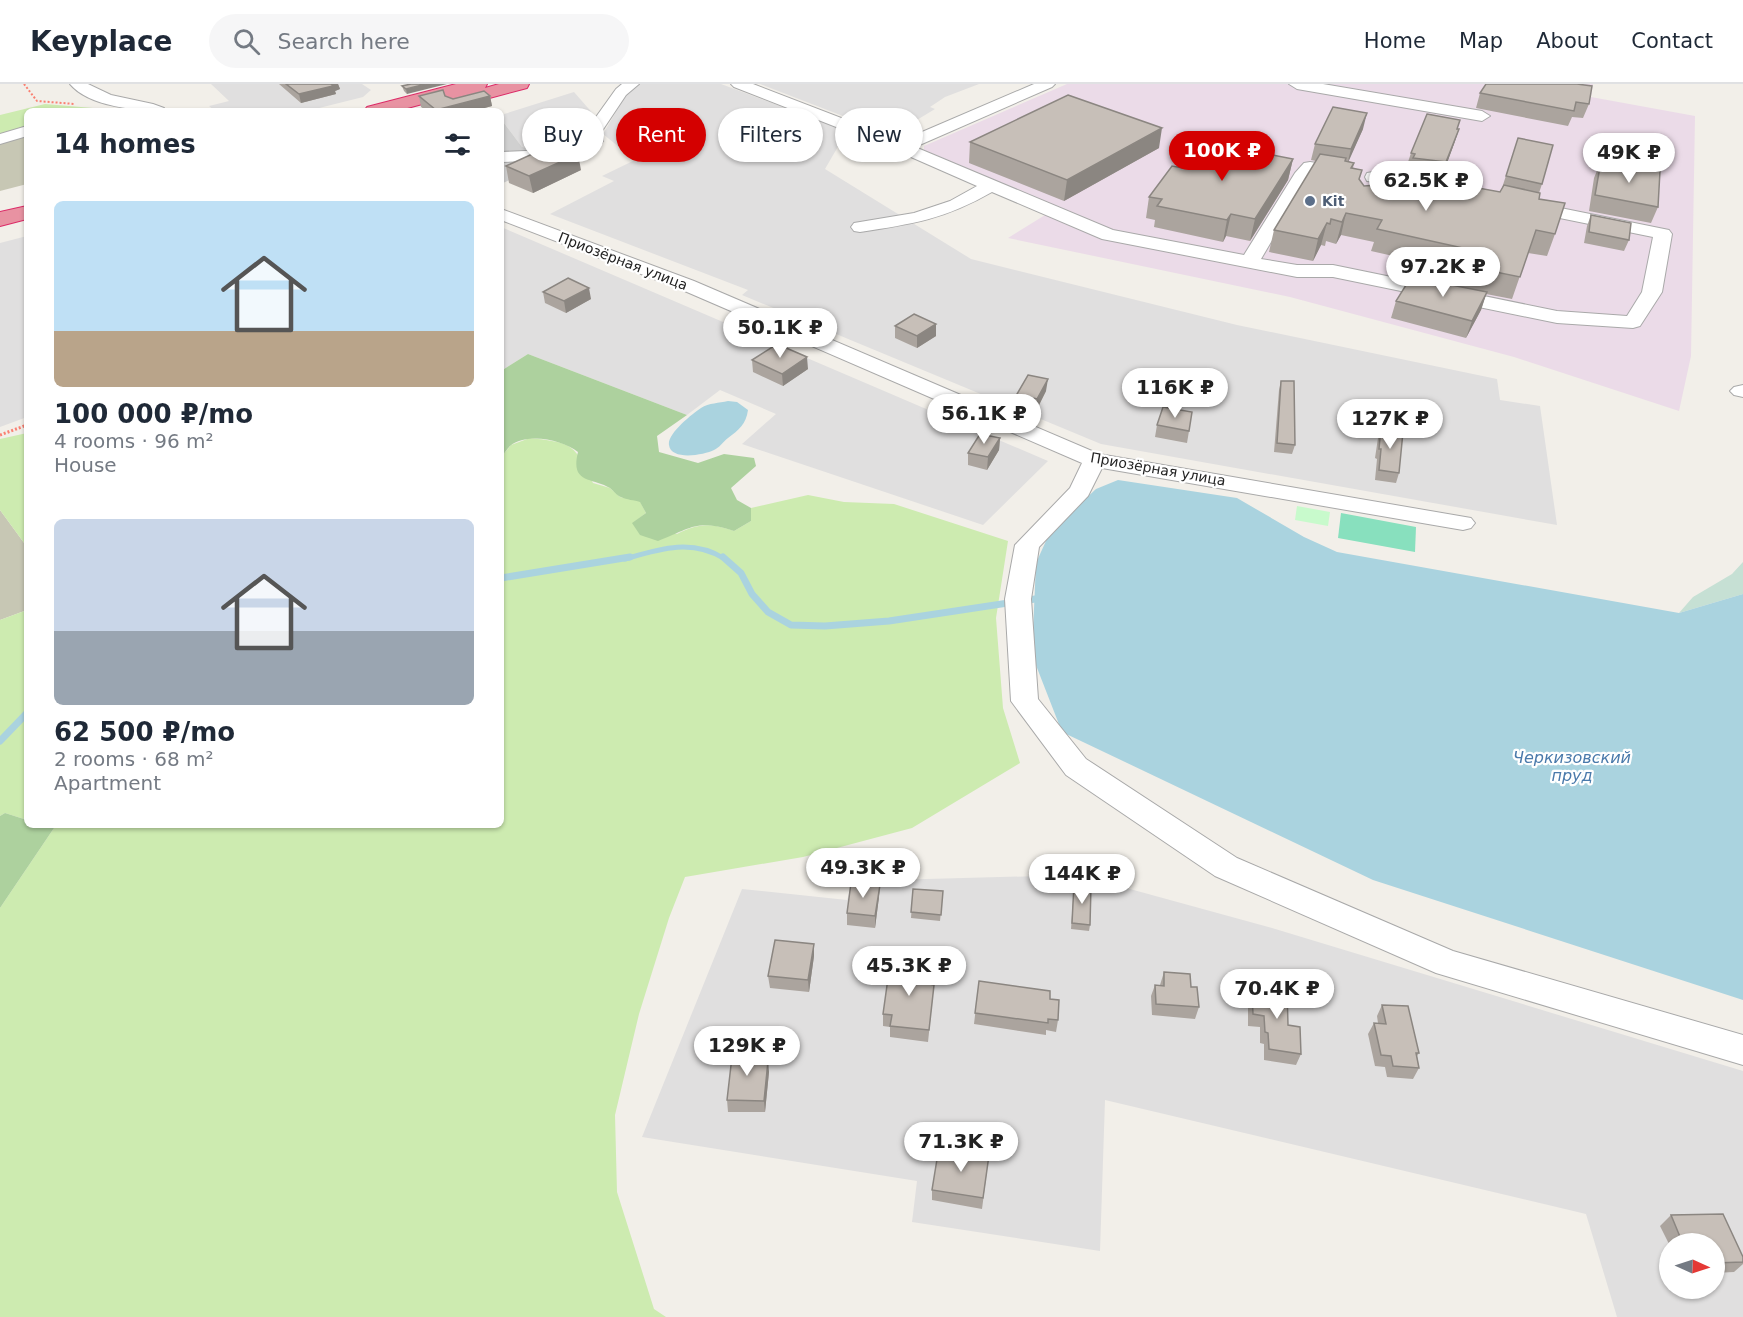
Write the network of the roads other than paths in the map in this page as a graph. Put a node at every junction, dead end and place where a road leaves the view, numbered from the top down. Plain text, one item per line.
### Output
1 (78, 84) edge
2 (478, 84) edge
3 (520, 84) edge
4 (631, 84) edge
5 (739, 84) edge
6 (1047, 84) edge
7 (1297, 84) edge
8 (141, 106) junction
9 (132, 108) edge
10 (148, 108) edge
11 (386, 108) edge
12 (431, 108) edge
13 (1482, 116) dead end
14 (835, 121) edge
15 (24, 132) edge
16 (923, 138) edge
17 (0, 139) edge
18 (923, 156) edge
19 (504, 157) edge
20 (991, 185) junction
21 (1455, 186) edge
22 (24, 200) edge
23 (1508, 202) edge
24 (0, 206) edge
25 (24, 213) edge
26 (504, 215) edge
27 (0, 219) edge
28 (860, 227) dead end
29 (1250, 261) junction
30 (1094, 460) junction
31 (1463, 523) dead end
32 (1743, 1050) edge

1 - 8 street
2 - 11 highway
3 - 12 highway
4 - 19 street
5 - 14 street
6 - 16 street
7 - 13 street
8 - 9 street
8 - 10 street
15 - 17 street
18 - 20 street
20 - 28 street
20 - 29 street
21 - 29 street
22 - 24 highway
23 - 29 street
25 - 27 highway
26 - 30 street, Приозёрная улица
30 - 31 street, Приозёрная улица
30 - 32 street

